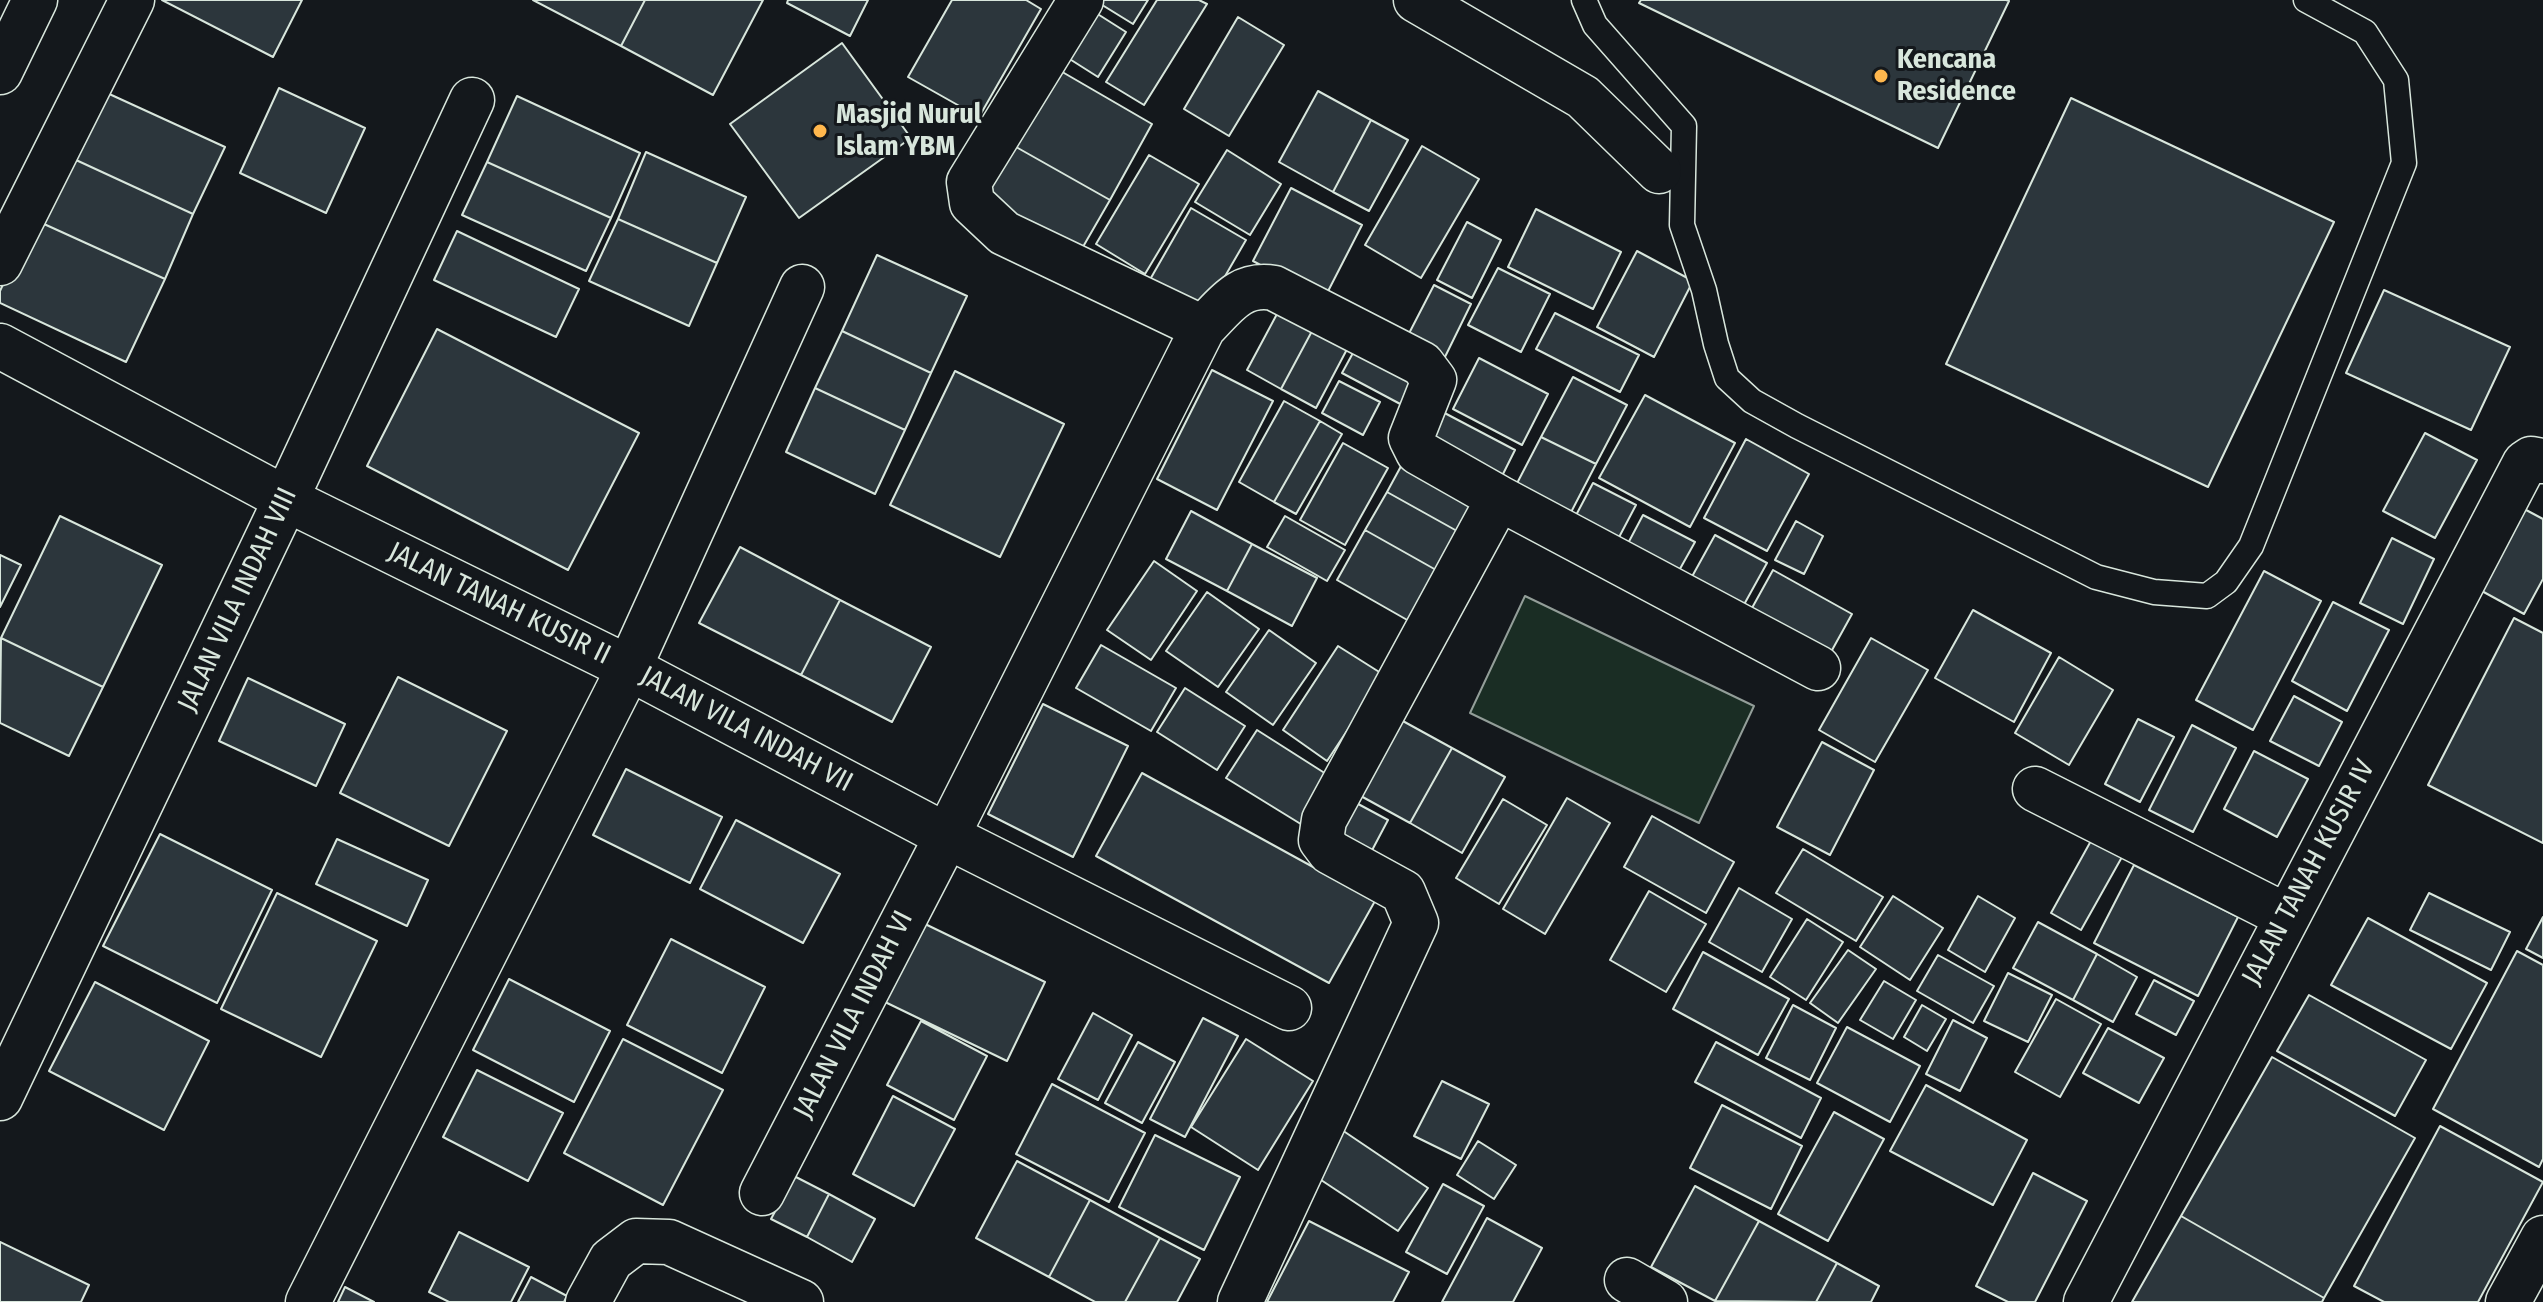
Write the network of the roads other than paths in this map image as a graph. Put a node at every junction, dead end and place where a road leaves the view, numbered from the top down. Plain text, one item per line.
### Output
1 (35, 0) edge
2 (132, 0) edge
3 (1081, 0) edge
4 (1416, 0) edge
5 (1584, 0) edge
6 (2306, 0) edge
7 (0, 72) edge
8 (472, 100) dead end
9 (1659, 171) dead end
10 (0, 263) edge
11 (802, 287) dead end
12 (1203, 328) junction
13 (0, 346) edge
14 (2543, 461) edge
15 (1499, 498) junction
16 (286, 499) junction
17 (629, 668) junction
18 (1818, 668) dead end
19 (2035, 789) dead end
20 (947, 836) junction
21 (2286, 916) junction
22 (1289, 1008) dead end
23 (0, 1098) edge
24 (762, 1193) dead end
25 (2543, 1238) edge
26 (1627, 1280) dead end
27 (308, 1302) edge
28 (588, 1302) edge
29 (801, 1302) edge
30 (1240, 1302) edge
31 (1665, 1302) edge
32 (2086, 1302) edge
33 (2508, 1302) edge

1 - 7 street
2 - 10 street
3 - 12 street
4 - 9 street
5 - 6 lane
8 - 16 street, JALAN VILA INDAH VIII
11 - 17 street, JALAN TANAH KUSIR II
12 - 15 street
12 - 20 street
13 - 16 street, JALAN TANAH KUSIR II
14 - 21 street, JALAN TANAH KUSIR IV
15 - 18 street
15 - 30 street
16 - 17 street, JALAN TANAH KUSIR II
16 - 23 street, JALAN VILA INDAH VIII
17 - 20 street, JALAN VILA INDAH VII
17 - 27 street, JALAN VILA INDAH VII
19 - 21 street
20 - 22 street, JALAN VILA INDAH VII
20 - 24 street, JALAN VILA INDAH VI
21 - 32 street, JALAN TANAH KUSIR IV
25 - 33 street
26 - 31 street
28 - 29 street

